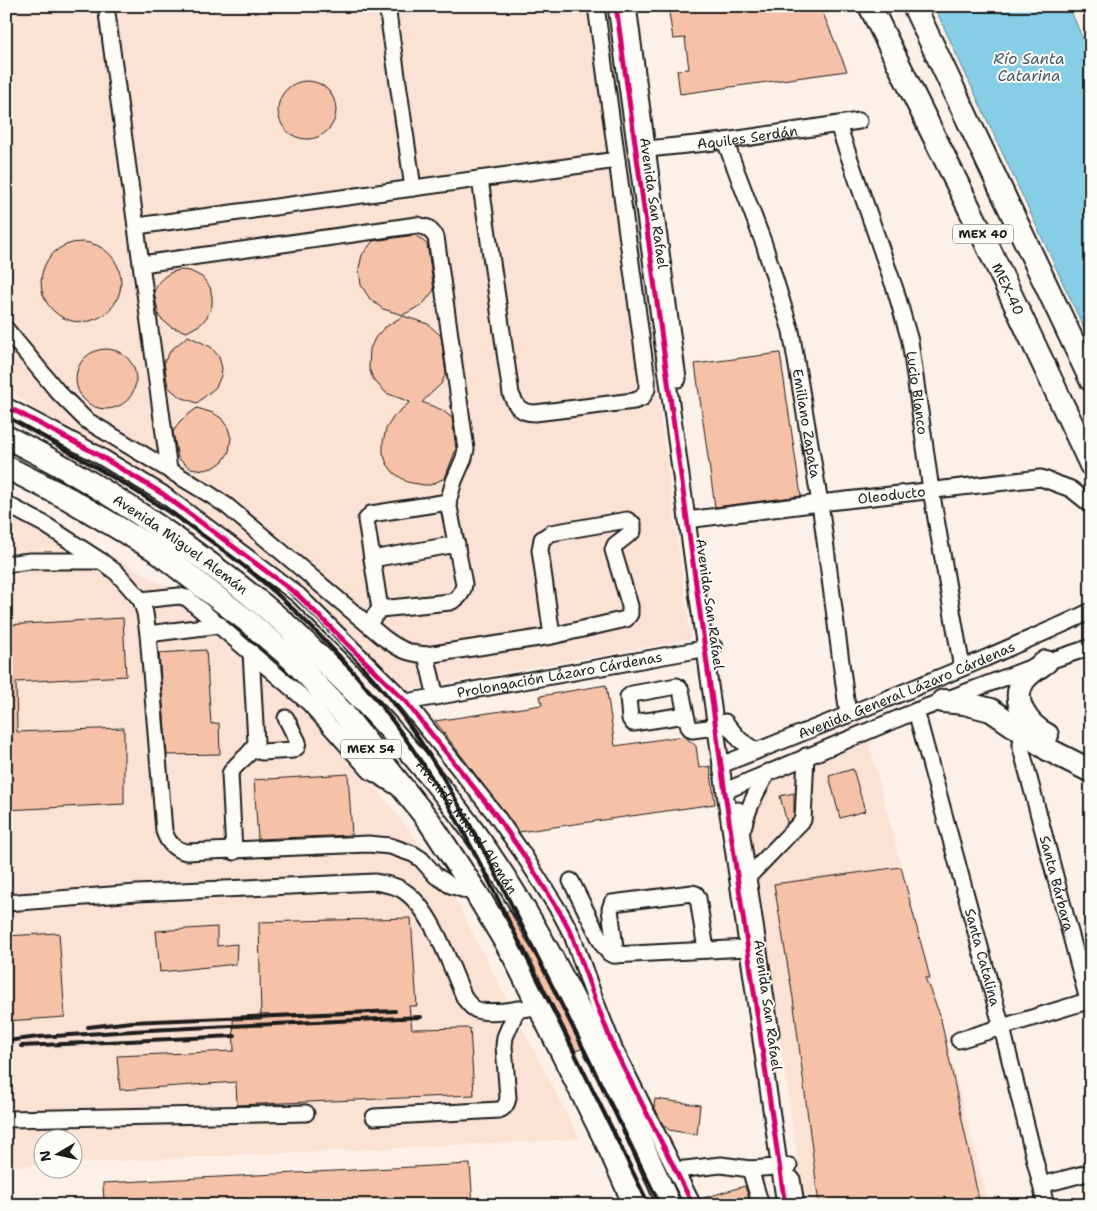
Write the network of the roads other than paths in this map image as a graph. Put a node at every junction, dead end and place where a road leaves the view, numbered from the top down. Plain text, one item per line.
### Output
1 (106, 6) edge
2 (387, 6) edge
3 (596, 6) edge
4 (616, 6) edge
5 (628, 6) edge
6 (870, 6) edge
7 (914, 6) edge
8 (859, 121) dead end
9 (838, 125) junction
10 (725, 141) junction
11 (641, 150) junction
12 (617, 160) junction
13 (480, 179) junction
14 (413, 188) junction
15 (137, 226) junction
16 (142, 264) junction
17 (6, 329) edge
18 (1091, 380) edge
19 (6, 406) edge
20 (6, 438) edge
21 (1091, 465) edge
22 (6, 467) edge
23 (169, 470) junction
24 (6, 479) edge
25 (931, 490) junction
26 (69, 499) junction
27 (448, 502) junction
28 (820, 503) junction
29 (6, 504) edge
30 (1091, 505) edge
31 (692, 519) junction
32 (457, 544) junction
33 (372, 559) junction
34 (101, 561) junction
35 (6, 564) edge
36 (140, 600) junction
37 (380, 609) junction
38 (1091, 611) edge
39 (368, 624) junction
40 (220, 625) junction
41 (148, 634) junction
42 (552, 636) junction
43 (709, 647) junction
44 (1087, 649) edge
45 (251, 652) junction
46 (426, 654) junction
47 (1046, 662) junction
48 (962, 668) junction
49 (436, 697) junction
50 (943, 701) junction
51 (406, 702) junction
52 (916, 711) junction
53 (686, 715) dead end
54 (848, 715) junction
55 (286, 718) dead end
56 (721, 725) junction
57 (1031, 732) junction
58 (253, 750) junction
59 (1049, 750) junction
60 (756, 751) junction
61 (806, 756) junction
62 (1091, 757) edge
63 (726, 763) junction
64 (1026, 766) junction
65 (768, 772) junction
66 (1091, 772) edge
67 (730, 789) junction
68 (406, 792) junction
69 (742, 835) junction
70 (234, 852) junction
71 (748, 876) junction
72 (571, 881) dead end
73 (477, 894) junction
74 (6, 903) edge
75 (748, 948) junction
76 (706, 950) junction
77 (616, 955) junction
78 (563, 980) junction
79 (1090, 1000) edge
80 (528, 1008) junction
81 (1002, 1028) junction
82 (959, 1040) dead end
83 (614, 1048) junction
84 (306, 1113) dead end
85 (374, 1117) dead end
86 (6, 1119) edge
87 (609, 1147) junction
88 (785, 1166) junction
89 (676, 1170) junction
90 (750, 1170) junction
91 (1091, 1172) edge
92 (1041, 1185) junction
93 (635, 1205) edge
94 (644, 1205) edge
95 (670, 1205) edge
96 (693, 1205) edge
97 (761, 1205) edge
98 (785, 1205) edge
99 (796, 1205) edge
100 (1046, 1205) edge

1 - 15 street
2 - 14 street
3 - 12 street
4 - 11 street, Avenida San Rafael
5 - 11 street, Avenida San Rafael
6 - 21 highway, MEX-40 / MEX 40
7 - 18 highway, MEX 40
8 - 9 street, Aquiles Serdán
9 - 10 street, Aquiles Serdán
9 - 25 street, Lucio Blanco
10 - 11 street, Aquiles Serdán
10 - 28 street, Emiliano Zapata
11 - 31 street, Avenida San Rafael
12 - 13 street
12 - 13 street
13 - 14 street
14 - 15 street
15 - 16 street
16 - 23 street
16 - 27 street
17 - 23 street
19 - 51 street
20 - 78 highway, Avenida Miguel Alemán / MEX 54
22 - 26 highway, Avenida Miguel Alemán / MEX 54
23 - 39 street
24 - 26 highway
25 - 28 street, Oleoducto
25 - 30 street, Oleoducto
25 - 48 street, Lucio Blanco
26 - 68 highway, Avenida Miguel Alemán / MEX 54
27 - 32 street
27 - 33 street
28 - 31 street, Oleoducto
28 - 54 street, Emiliano Zapata
29 - 34 street
31 - 43 street, Avenida San Rafael
32 - 33 street
32 - 37 street
33 - 37 street
34 - 35 street
34 - 36 street
36 - 40 street
36 - 41 street
37 - 39 street
38 - 48 street, Avenida General Lázaro Cárdenas
39 - 46 street
40 - 41 street
40 - 45 street
41 - 70 street
42 - 42 street
42 - 46 street
43 - 49 street, Prolongación Lázaro Cárdenas
43 - 56 street, Avenida San Rafael
44 - 47 street, Avenida General Lázaro Cárdenas
45 - 58 street
45 - 68 street
46 - 49 street
47 - 50 street, Avenida General Lázaro Cárdenas
47 - 57 highway
48 - 54 street, Avenida General Lázaro Cárdenas
49 - 51 street, Prolongación Lázaro Cárdenas
50 - 52 street, Avenida General Lázaro Cárdenas
50 - 57 highway
51 - 83 street
52 - 61 street, Avenida General Lázaro Cárdenas
52 - 81 street, Santa Catalina
53 - 56 street
54 - 60 street, Avenida General Lázaro Cárdenas
55 - 58 street
56 - 60 street
56 - 63 street, Avenida San Rafael
57 - 59 highway
57 - 62 highway
57 - 64 street, Santa Bárbara
58 - 70 street
59 - 64 street
59 - 66 highway
60 - 63 street, Avenida General Lázaro Cárdenas
61 - 65 street, Avenida General Lázaro Cárdenas
61 - 71 street
63 - 67 street, Avenida San Rafael
64 - 79 street, Santa Bárbara
65 - 67 street, Avenida General Lázaro Cárdenas
65 - 69 street
67 - 69 street, Avenida San Rafael
67 - 75 street, Avenida San Rafael
68 - 73 highway, Avenida Miguel Alemán / MEX 54
69 - 71 street, Avenida San Rafael
70 - 73 street
71 - 88 street, Avenida San Rafael
72 - 77 street
73 - 80 highway, Avenida Miguel Alemán / MEX 54
74 - 80 street
75 - 76 street
75 - 88 street, Avenida San Rafael
76 - 77 street
76 - 77 street
78 - 83 highway
78 - 95 highway, Avenida Miguel Alemán / MEX 54
79 - 81 street
80 - 85 street
80 - 87 highway, Avenida Miguel Alemán / MEX 54
81 - 82 street
81 - 92 street, Santa Catalina
83 - 89 street
84 - 86 street
87 - 93 highway, Avenida Miguel Alemán / MEX 54
87 - 94 highway
88 - 90 street
88 - 98 street, Avenida San Rafael
88 - 99 street, Avenida San Rafael
89 - 90 street
89 - 96 street
90 - 97 street
91 - 92 street
92 - 100 street, Santa Catalina

